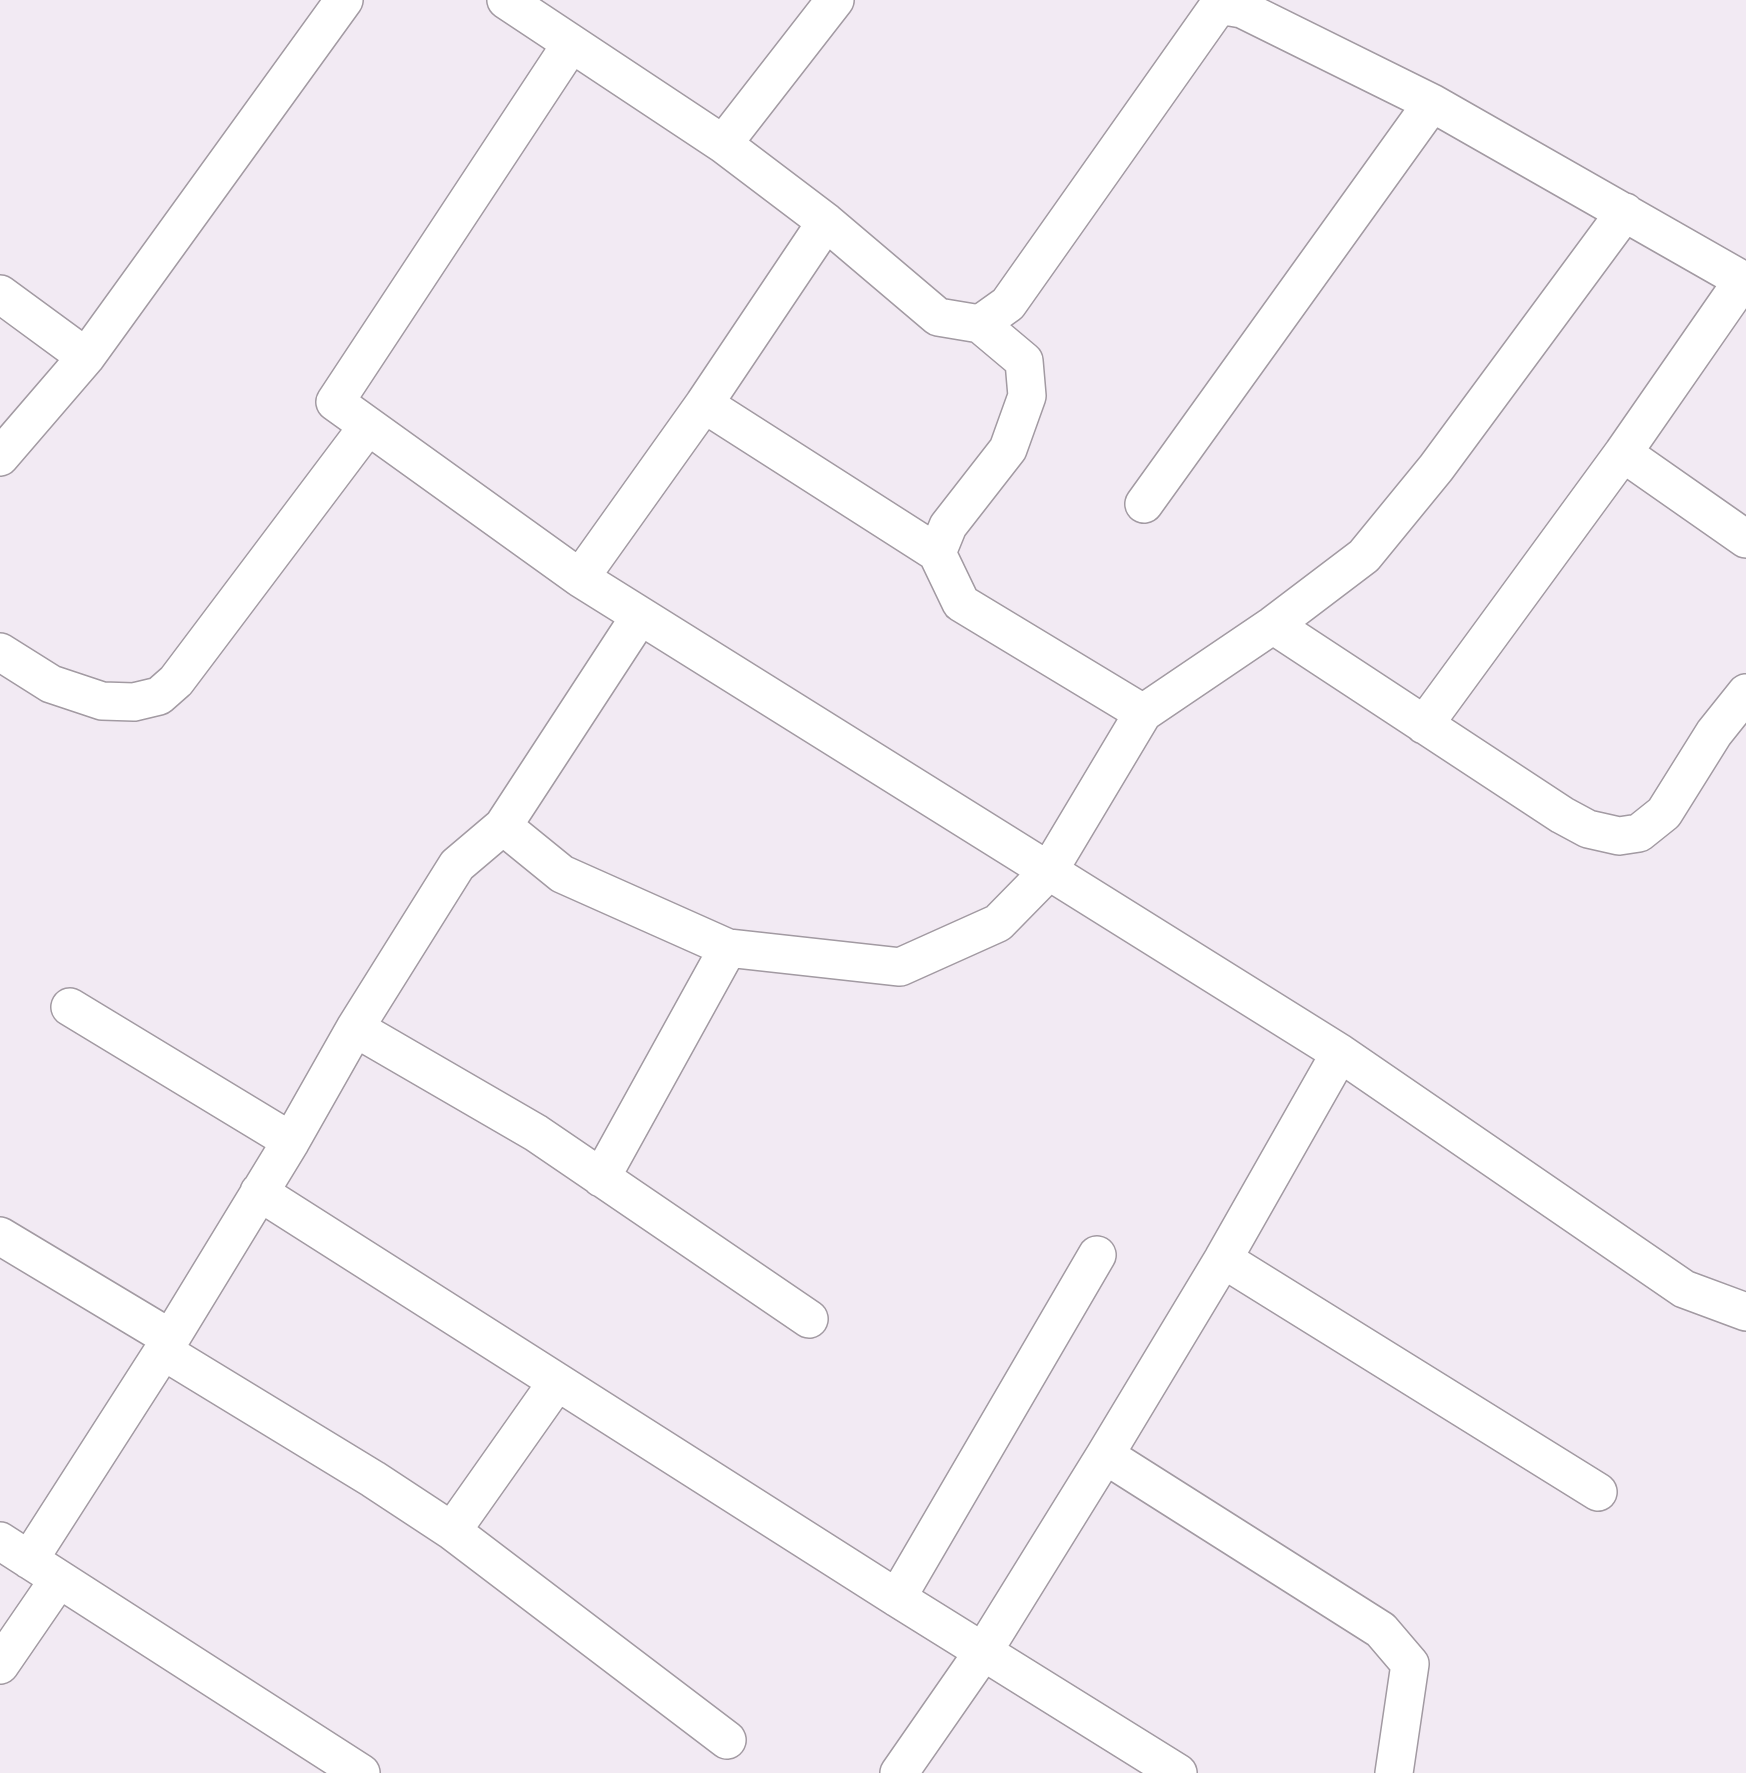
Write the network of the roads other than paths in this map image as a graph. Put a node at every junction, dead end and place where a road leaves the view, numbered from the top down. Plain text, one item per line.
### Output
1 (344, 0) edge
2 (506, 0) edge
3 (835, 0) edge
4 (1214, 3) edge
5 (571, 44) junction
6 (1432, 103) junction
7 (723, 144) junction
8 (1625, 212) junction
9 (826, 222) junction
10 (1745, 281) edge
11 (0, 294) edge
12 (980, 324) junction
13 (86, 357) junction
14 (704, 404) junction
15 (368, 426) junction
16 (1623, 453) junction
17 (0, 457) edge
18 (1144, 504) dead end
19 (1746, 539) edge
20 (937, 553) junction
21 (580, 578) junction
22 (640, 616) junction
23 (1273, 625) junction
24 (0, 652) edge
25 (1746, 693) edge
26 (1143, 713) junction
27 (1424, 725) junction
28 (503, 826) junction
29 (1048, 872) junction
30 (728, 948) junction
31 (70, 1007) dead end
32 (355, 1028) junction
33 (1340, 1053) junction
34 (291, 1140) junction
35 (601, 1178) junction
36 (259, 1192) junction
37 (0, 1236) edge
38 (1097, 1255) dead end
39 (1223, 1259) junction
40 (1746, 1312) edge
41 (808, 1319) dead end
42 (166, 1345) junction
43 (557, 1382) junction
44 (1105, 1455) junction
45 (1598, 1492) dead end
46 (452, 1531) junction
47 (29, 1560) edge
48 (897, 1598) junction
49 (983, 1652) junction
50 (0, 1665) edge
51 (727, 1740) dead end
52 (361, 1773) edge
53 (899, 1773) edge
54 (1178, 1773) edge
55 (1394, 1773) edge

1 - 13 street
2 - 5 street
3 - 7 street
4 - 6 street
4 - 12 street
5 - 7 street
5 - 15 street
6 - 8 street
6 - 18 street
7 - 9 street
8 - 10 street
8 - 23 street
9 - 12 street
9 - 14 street
10 - 16 street
11 - 13 street
12 - 20 street
13 - 17 street
14 - 20 street
14 - 21 street
15 - 21 street
15 - 24 street
16 - 19 street
16 - 27 street
20 - 26 street
21 - 22 street
22 - 28 street
22 - 29 street
23 - 26 street
23 - 27 street
25 - 27 street
26 - 29 street
28 - 30 street
28 - 32 street
29 - 30 street
29 - 33 street
30 - 35 street
31 - 34 street
32 - 34 street
32 - 35 street
33 - 39 street
33 - 40 street
34 - 36 street
35 - 41 street
36 - 42 street
36 - 43 street
37 - 42 street
38 - 48 street
39 - 44 street
39 - 45 street
42 - 46 street
42 - 47 street
43 - 46 street
43 - 48 street
44 - 49 street
44 - 55 street
46 - 51 street
47 - 50 street
47 - 52 street
48 - 49 street
49 - 53 street
49 - 54 street

